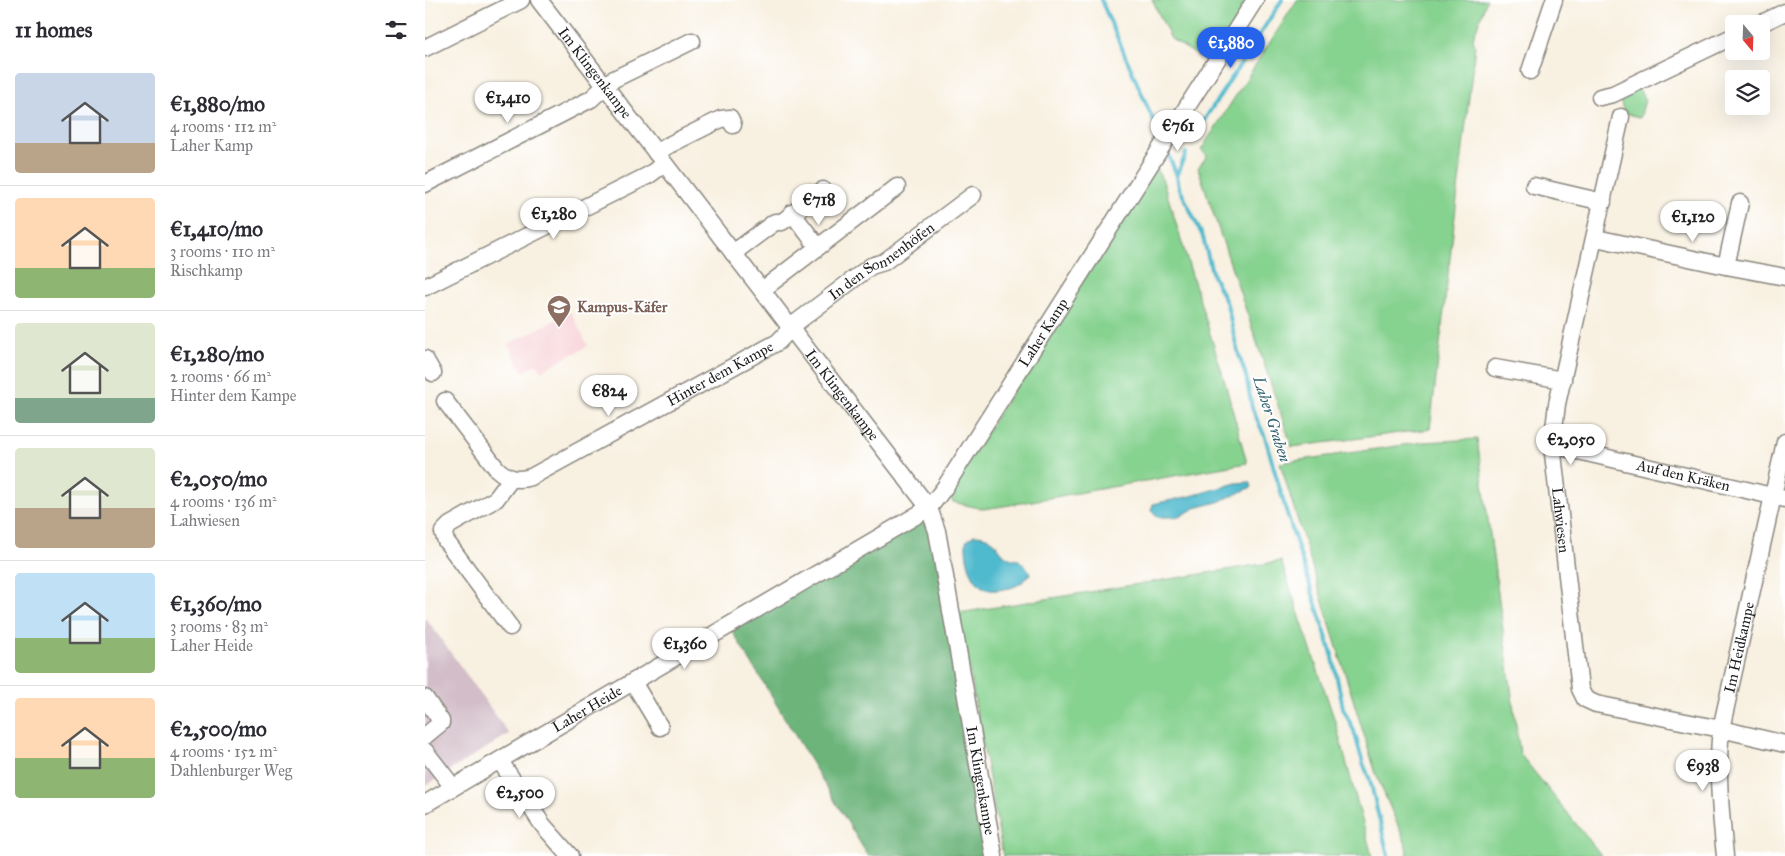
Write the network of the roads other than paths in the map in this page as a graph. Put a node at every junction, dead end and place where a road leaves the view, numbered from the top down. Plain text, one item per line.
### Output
1 (521, 0) edge
2 (539, 0) edge
3 (1255, 0) edge
4 (1554, 0) edge
5 (1785, 12) edge
6 (1770, 19) edge
7 (1725, 40) edge
8 (692, 41) dead end
9 (425, 48) edge
10 (1530, 71) dead end
11 (605, 86) junction
12 (1600, 97) dead end
13 (1621, 117) dead end
14 (733, 125) dead end
15 (660, 158) junction
16 (425, 184) edge
17 (1534, 186) dead end
18 (897, 187) dead end
19 (823, 190) dead end
20 (973, 195) dead end
21 (1603, 202) junction
22 (1740, 202) dead end
23 (792, 213) junction
24 (1596, 238) junction
25 (818, 246) junction
26 (733, 253) junction
27 (1726, 266) junction
28 (1785, 277) edge
29 (425, 288) edge
30 (762, 290) junction
31 (791, 329) junction
32 (1495, 368) dead end
33 (1563, 380) junction
34 (445, 401) dead end
35 (1785, 442) edge
36 (1553, 444) junction
37 (511, 479) junction
38 (1779, 497) edge
39 (929, 508) junction
40 (510, 627) dead end
41 (633, 682) junction
42 (425, 698) edge
43 (660, 727) dead end
44 (1721, 729) junction
45 (425, 736) edge
46 (1785, 744) edge
47 (425, 751) edge
48 (500, 761) junction
49 (453, 787) junction
50 (425, 804) edge
51 (570, 856) edge
52 (994, 856) edge
53 (1725, 856) edge

1 - 9 street
2 - 11 street, Im Klingenkampe
3 - 39 street, Laher Kamp
4 - 10 street
5 - 6 street
7 - 12 street
8 - 11 street
11 - 15 street, Im Klingenkampe
11 - 16 street
13 - 21 street, Lahwiesen
14 - 15 street
15 - 26 street, Im Klingenkampe
15 - 29 street
17 - 21 street
18 - 25 street
19 - 23 street
20 - 31 street, In den Sonnenhöfen
21 - 24 street, Lahwiesen
22 - 27 street
23 - 25 street
23 - 26 street
24 - 27 street
24 - 33 street, Lahwiesen
25 - 30 street
26 - 30 street, Im Klingenkampe
27 - 28 street
30 - 31 street, Im Klingenkampe
31 - 37 street, Hinter dem Kampe
31 - 39 street, Im Klingenkampe
32 - 33 street
33 - 36 street, Lahwiesen
34 - 37 street
35 - 38 street, Im Heidkampe
36 - 38 street, Auf den Kräken
36 - 44 street, Lahwiesen
37 - 40 street
38 - 44 street, Im Heidkampe
39 - 41 street, Laher Heide
39 - 52 street, Im Klingenkampe
41 - 43 street
41 - 48 street, Laher Heide
42 - 45 street
44 - 46 street
44 - 53 street, Im Heidkampe
47 - 49 street
48 - 49 street, Laher Heide
48 - 51 street
49 - 50 street, Laher Heide

